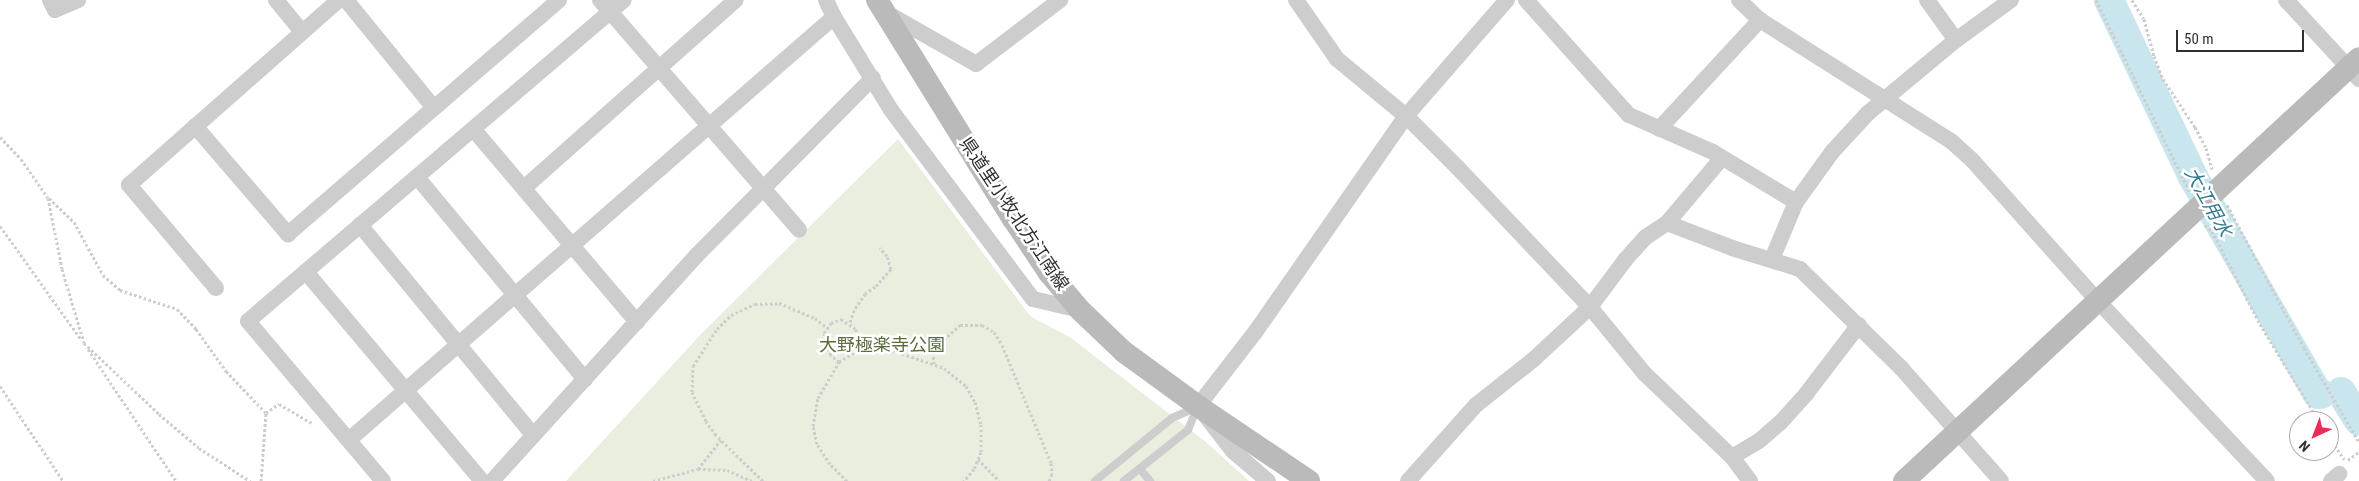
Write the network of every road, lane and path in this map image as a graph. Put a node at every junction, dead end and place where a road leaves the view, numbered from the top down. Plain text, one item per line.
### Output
1 (50, 0) edge
2 (78, 0) edge
3 (276, 0) edge
4 (339, 0) edge
5 (346, 0) edge
6 (559, 0) edge
7 (624, 0) edge
8 (736, 0) edge
9 (819, 0) edge
10 (826, 0) edge
11 (1060, 0) edge
12 (1296, 0) edge
13 (1507, 0) edge
14 (1526, 0) edge
15 (1739, 0) edge
16 (1927, 0) edge
17 (2011, 0) edge
18 (2132, 0) edge
19 (2286, 0) edge
20 (605, 6) edge
21 (881, 6) edge
22 (834, 17) junction
23 (1760, 20) junction
24 (302, 32) junction
25 (1956, 40) junction
26 (659, 68) junction
27 (2355, 69) edge
28 (873, 78) junction
29 (1886, 98) junction
30 (434, 108) junction
31 (1406, 116) junction
32 (195, 126) junction
33 (709, 126) junction
34 (1659, 129) junction
35 (474, 130) junction
36 (0, 137) edge
37 (1722, 158) junction
38 (417, 177) junction
39 (524, 188) junction
40 (763, 189) junction
41 (2217, 189) junction
42 (48, 198) junction
43 (1796, 202) junction
44 (1667, 223) junction
45 (360, 225) junction
46 (0, 226) edge
47 (799, 230) dead end
48 (572, 245) junction
49 (880, 248) dead end
50 (1772, 258) junction
51 (306, 272) junction
52 (216, 288) dead end
53 (515, 295) junction
54 (2097, 300) junction
55 (1590, 307) junction
56 (1080, 310) junction
57 (637, 322) junction
58 (850, 322) junction
59 (1859, 325) junction
60 (828, 328) junction
61 (84, 343) junction
62 (458, 344) junction
63 (854, 352) junction
64 (839, 362) junction
65 (934, 364) junction
66 (585, 379) junction
67 (0, 386) edge
68 (405, 390) junction
69 (1198, 406) junction
70 (266, 413) junction
71 (318, 427) dead end
72 (1956, 432) junction
73 (533, 435) junction
74 (350, 439) junction
75 (721, 440) junction
76 (2359, 442) edge
77 (1732, 458) junction
78 (978, 460) junction
79 (1140, 468) junction
80 (698, 469) junction
81 (63, 481) edge
82 (176, 481) edge
83 (250, 481) edge
84 (261, 481) edge
85 (383, 481) edge
86 (482, 481) edge
87 (492, 481) edge
88 (653, 481) edge
89 (752, 481) edge
90 (763, 481) edge
91 (848, 481) edge
92 (964, 481) edge
93 (998, 481) edge
94 (1049, 481) edge
95 (1095, 481) edge
96 (1124, 481) edge
97 (1150, 481) edge
98 (1268, 481) edge
99 (1309, 481) edge
100 (1408, 481) edge
101 (1750, 481) edge
102 (1904, 481) edge
103 (2002, 481) edge
104 (2267, 481) edge

1 - 2 street
3 - 24 street
4 - 24 street
5 - 30 street
6 - 30 street
7 - 20 street
8 - 26 street
9 - 22 street
10 - 22 street
11 - 21 street
12 - 31 street
13 - 31 street
14 - 34 street
15 - 23 street
16 - 25 street
17 - 25 street
18 - 41 path
19 - 27 street
20 - 26 street
20 - 35 street
21 - 56 main road, 県道里小牧北方江南線
22 - 28 street
22 - 33 street
23 - 29 street
23 - 34 street
24 - 32 street
25 - 29 street
26 - 33 street
26 - 39 street
27 - 41 main road
28 - 40 street
28 - 56 street
29 - 43 street
29 - 54 street
30 - 32 street
31 - 55 street
31 - 69 street
32 - 52 street
33 - 40 street
33 - 48 street
34 - 37 street
35 - 38 street
35 - 39 street
36 - 42 path
37 - 43 street
37 - 44 street
38 - 45 street
38 - 53 street
39 - 48 street
40 - 47 street
40 - 57 street
41 - 54 main road
41 - 76 path
42 - 61 path
42 - 70 path
43 - 50 street
44 - 50 street
44 - 55 street
45 - 51 street
45 - 62 street
46 - 61 path
48 - 53 street
48 - 57 street
49 - 58 path
50 - 59 street
51 - 68 street
51 - 74 street
53 - 62 street
53 - 66 street
54 - 72 main road
54 - 104 street
55 - 77 street
55 - 100 street
56 - 69 main road, 県道里小牧北方江南線
57 - 66 street
58 - 60 path
58 - 63 path
59 - 72 street
59 - 77 street
60 - 64 path
60 - 75 path
61 - 82 path
61 - 83 path
62 - 68 street
62 - 73 street
63 - 64 path
63 - 65 path
64 - 91 path
65 - 78 path
65 - 94 path
66 - 73 street
67 - 81 path
68 - 74 street
68 - 86 street
69 - 79 lane
69 - 95 lane
69 - 98 street
69 - 99 main road, 県道里小牧北方江南線
70 - 71 path
70 - 84 path
72 - 102 main road
72 - 103 street
73 - 87 street
74 - 85 street
75 - 80 path
75 - 90 path
77 - 101 street
78 - 92 path
78 - 93 path
79 - 96 lane
79 - 97 lane
80 - 88 path
80 - 89 path

